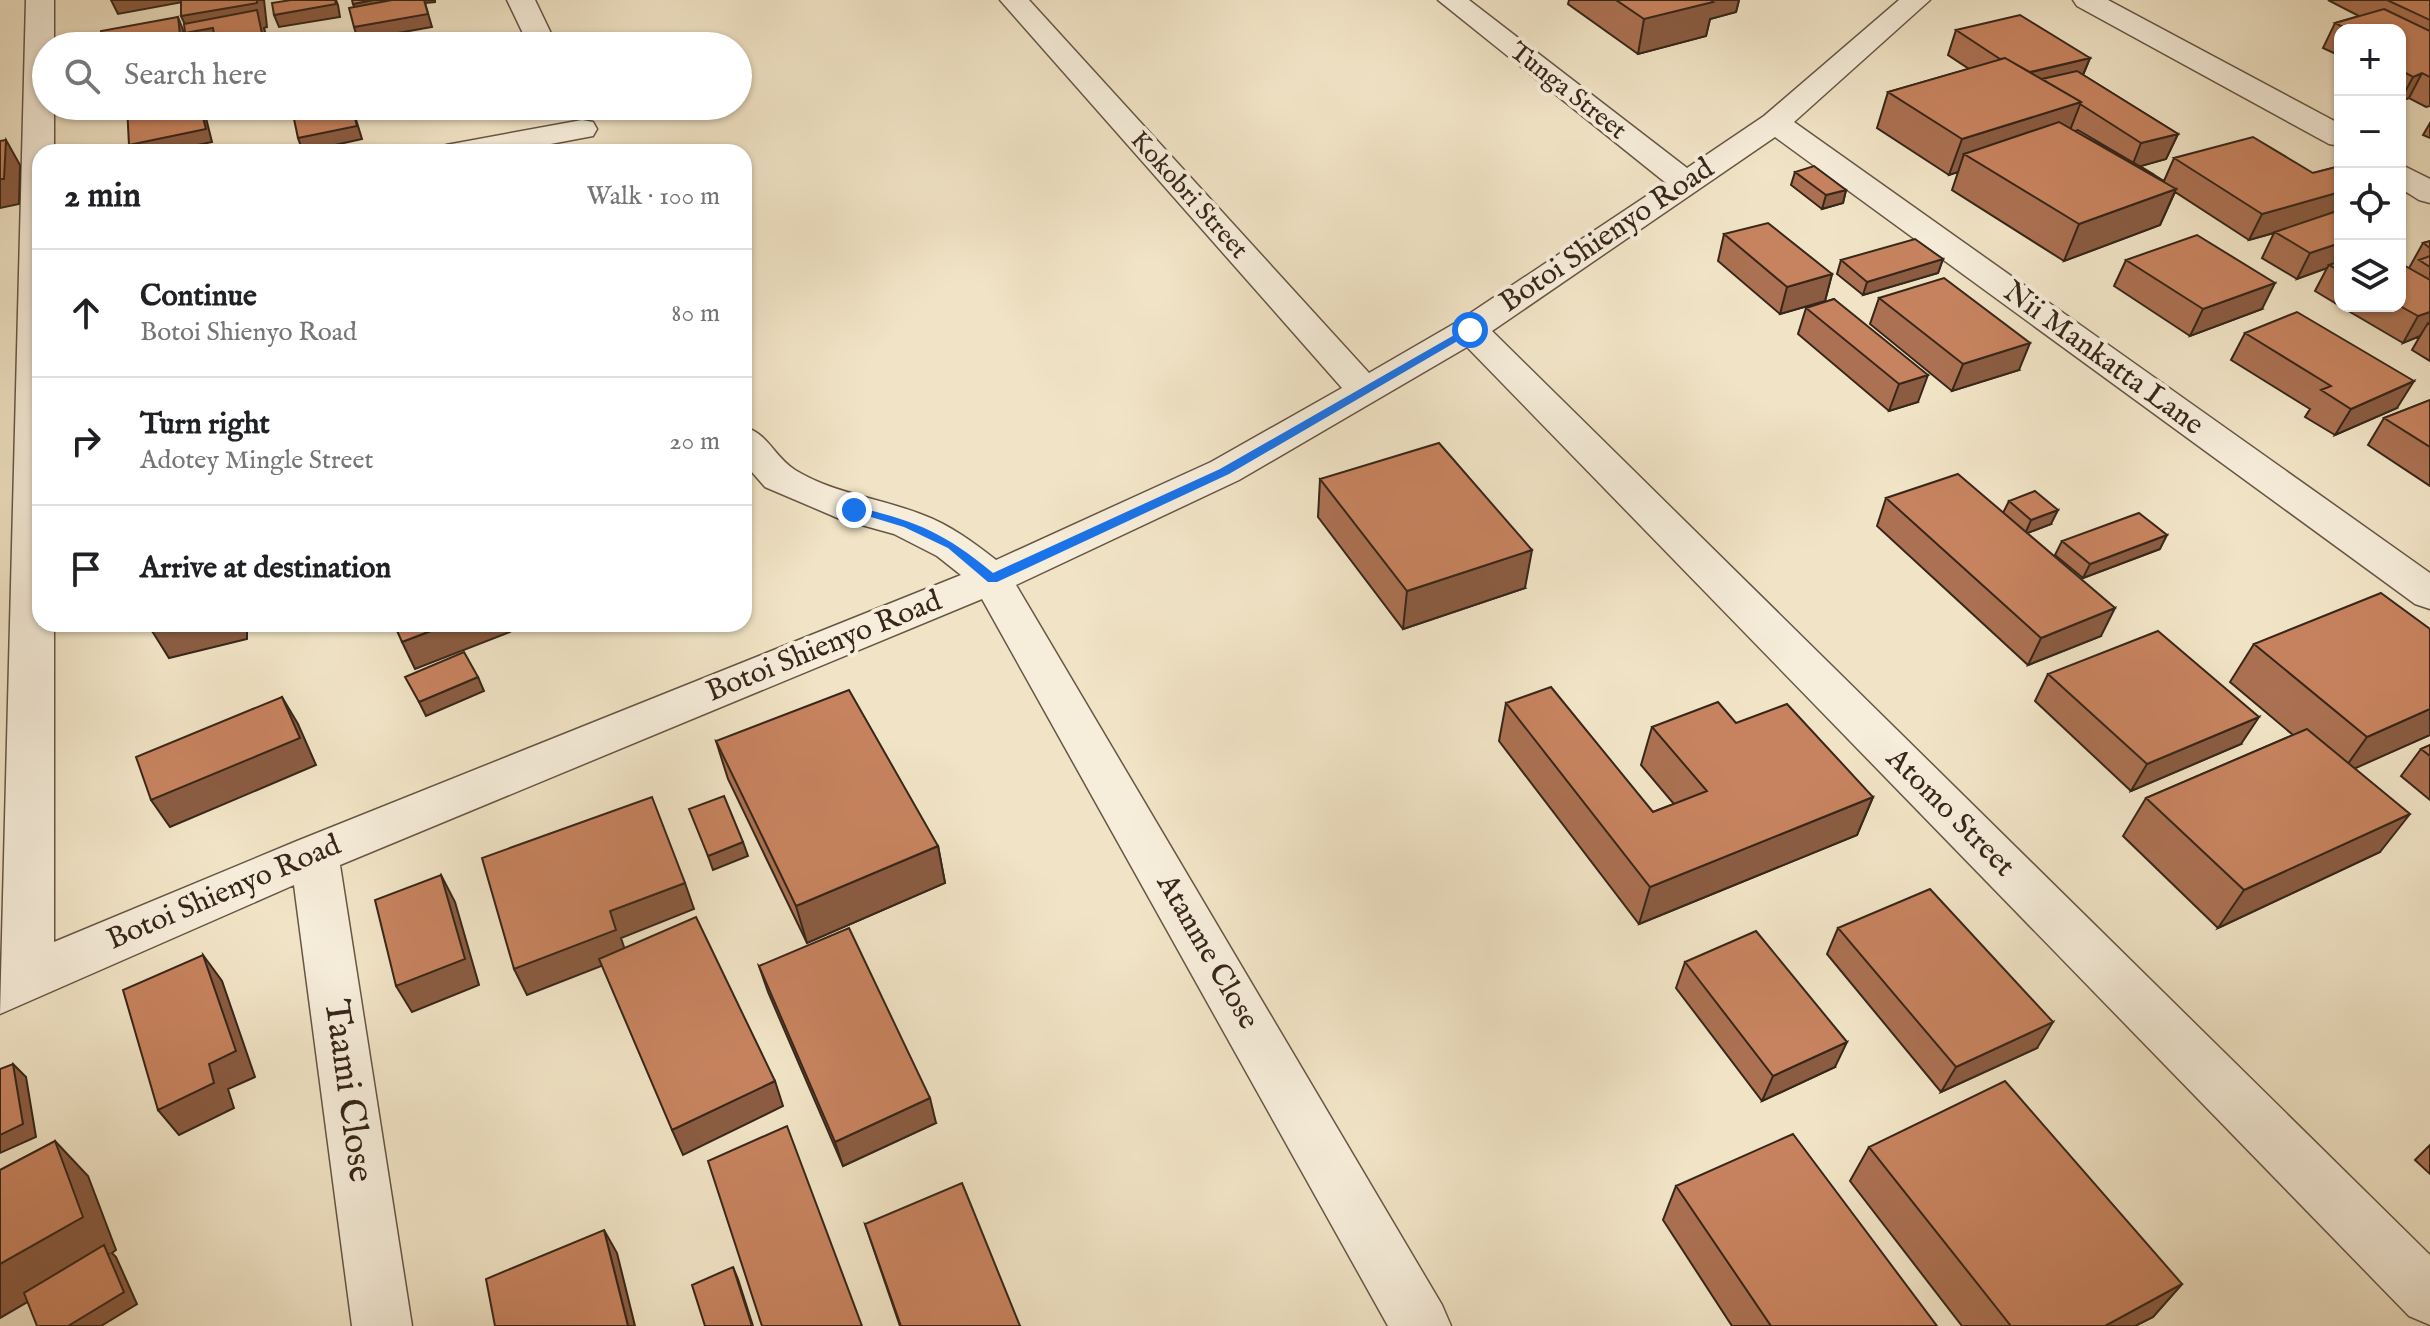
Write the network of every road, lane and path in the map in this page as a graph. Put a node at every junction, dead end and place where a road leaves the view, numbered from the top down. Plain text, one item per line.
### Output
1 (40, 0) edge
2 (521, 0) edge
3 (1014, 0) edge
4 (1452, 0) edge
5 (1916, 0) edge
6 (2087, 0) edge
7 (40, 32) edge
8 (536, 32) edge
9 (39, 120) edge
10 (1775, 123) junction
11 (582, 129) edge
12 (2334, 134) edge
13 (39, 144) edge
14 (500, 144) edge
15 (2406, 178) edge
16 (1685, 182) junction
17 (2430, 193) edge
18 (1470, 330) junction
19 (1364, 390) junction
20 (32, 441) edge
21 (752, 448) edge
22 (992, 579) junction
23 (2430, 594) edge
24 (314, 855) junction
25 (14, 984) edge
26 (2430, 1296) edge
27 (382, 1326) edge
28 (1421, 1326) edge

1 - 7 street
2 - 8 street
3 - 19 street, Kokobri Street
4 - 16 street, Tunga Street
5 - 10 street, Botoi Shienyo Road
6 - 12 street
9 - 13 street
10 - 16 street, Botoi Shienyo Road
10 - 23 street, Nii Mankatta Lane
11 - 14 street
15 - 17 street
16 - 18 street, Botoi Shienyo Road
18 - 19 street, Botoi Shienyo Road
18 - 26 street, Atomo Street
19 - 22 street, Botoi Shienyo Road
20 - 25 street
21 - 22 street
22 - 24 street, Botoi Shienyo Road
22 - 28 street, Atanme Close
24 - 25 street, Botoi Shienyo Road
24 - 27 street, Taami Close

